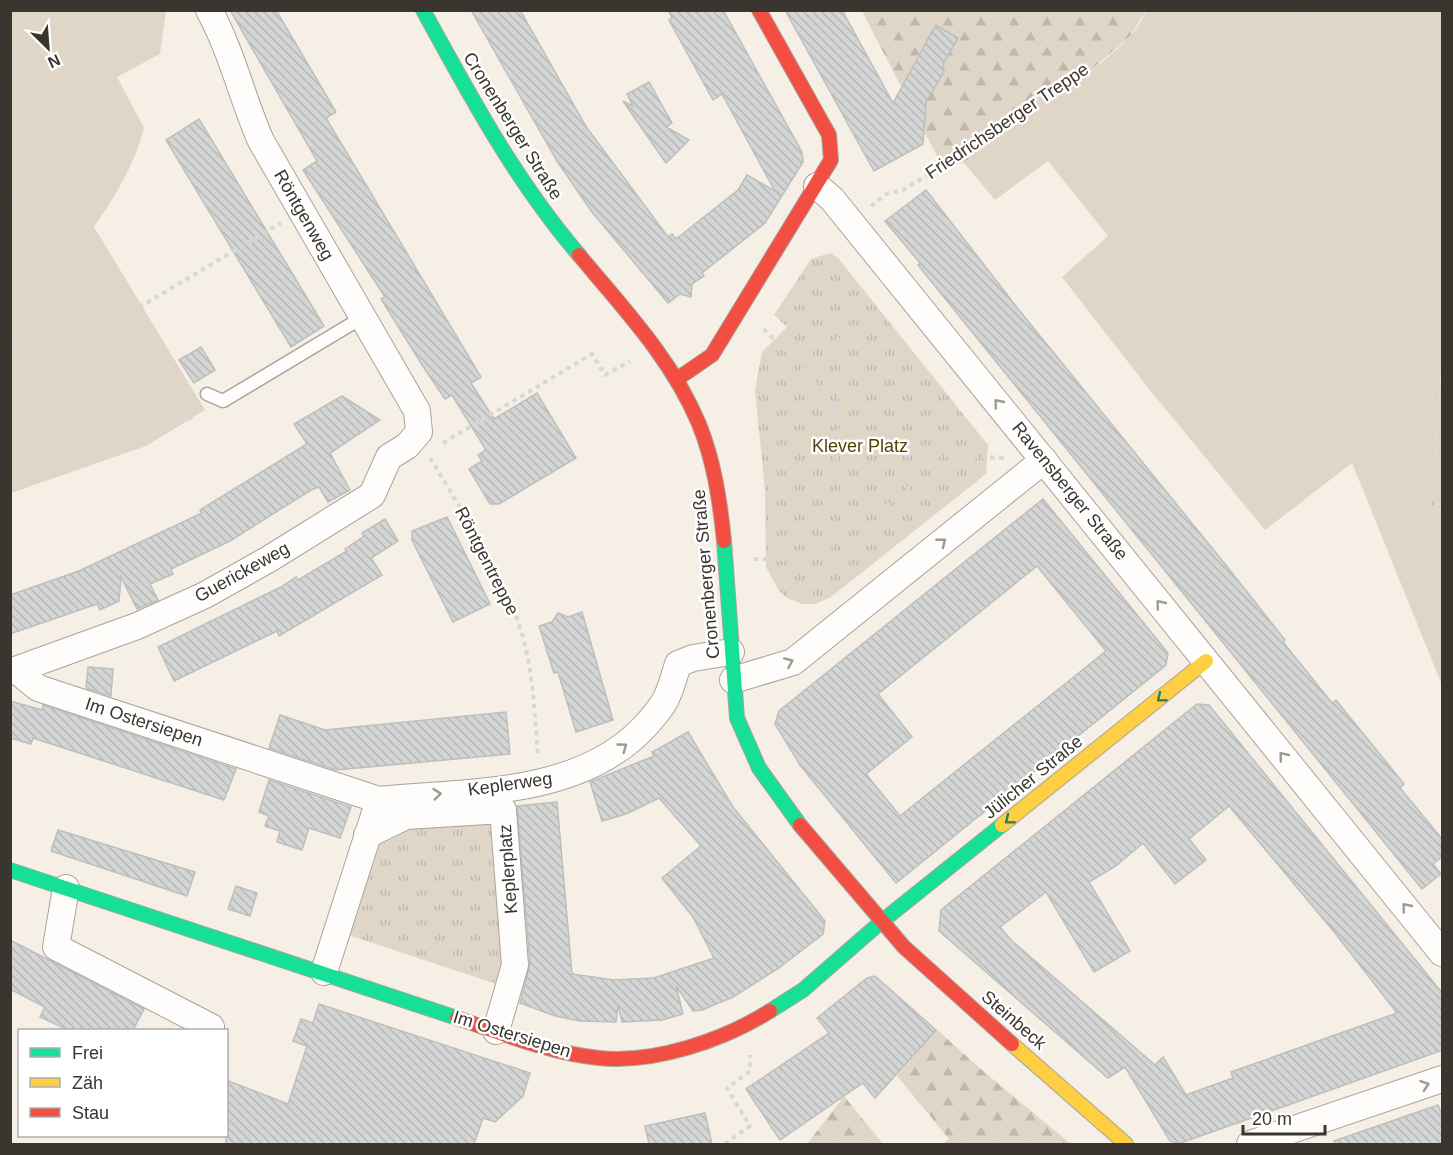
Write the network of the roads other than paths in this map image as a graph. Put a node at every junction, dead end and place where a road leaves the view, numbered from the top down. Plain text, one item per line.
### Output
1 (209, 10) edge
2 (423, 10) edge
3 (759, 10) edge
4 (817, 186) junction
5 (363, 317) junction
6 (677, 380) junction
7 (207, 394) dead end
8 (417, 411) joint
9 (1044, 460) junction
10 (731, 652) junction
11 (1206, 661) junction
12 (13, 671) edge
13 (733, 680) junction
14 (379, 800) junction
15 (368, 835) junction
16 (10, 870) edge
17 (66, 888) junction
18 (881, 922) junction
19 (1443, 953) edge
20 (324, 972) junction
21 (211, 1027) dead end
22 (496, 1031) junction
23 (1443, 1079) edge
24 (1126, 1144) edge
25 (1250, 1144) edge

1 - 5 street, Röntgenweg
2 - 6 street, Cronenberger Straße
3 - 4 street
4 - 6 street
9 -> 4 street, Ravensberger Straße
5 - 7 lane
5 - 8 street, Röntgenweg
6 - 10 street, Cronenberger Straße
8 - 12 street, Guerickeweg
11 -> 9 street, Ravensberger Straße
13 -> 9 street
10 - 13 street, Cronenberger Straße
14 -> 10 street, Keplerweg
11 -> 18 street, Jülicher Straße
19 -> 11 street, Ravensberger Straße
12 - 14 street, Im Ostersiepen
13 - 18 street, Cronenberger Straße
14 - 15 street
15 - 20 street
15 - 22 street, Keplerplatz
16 - 17 street, Im Ostersiepen
17 - 20 street, Im Ostersiepen
17 - 21 street
18 - 22 street, Im Ostersiepen
18 - 24 street, Steinbeck
20 - 22 street, Im Ostersiepen
25 -> 23 street

